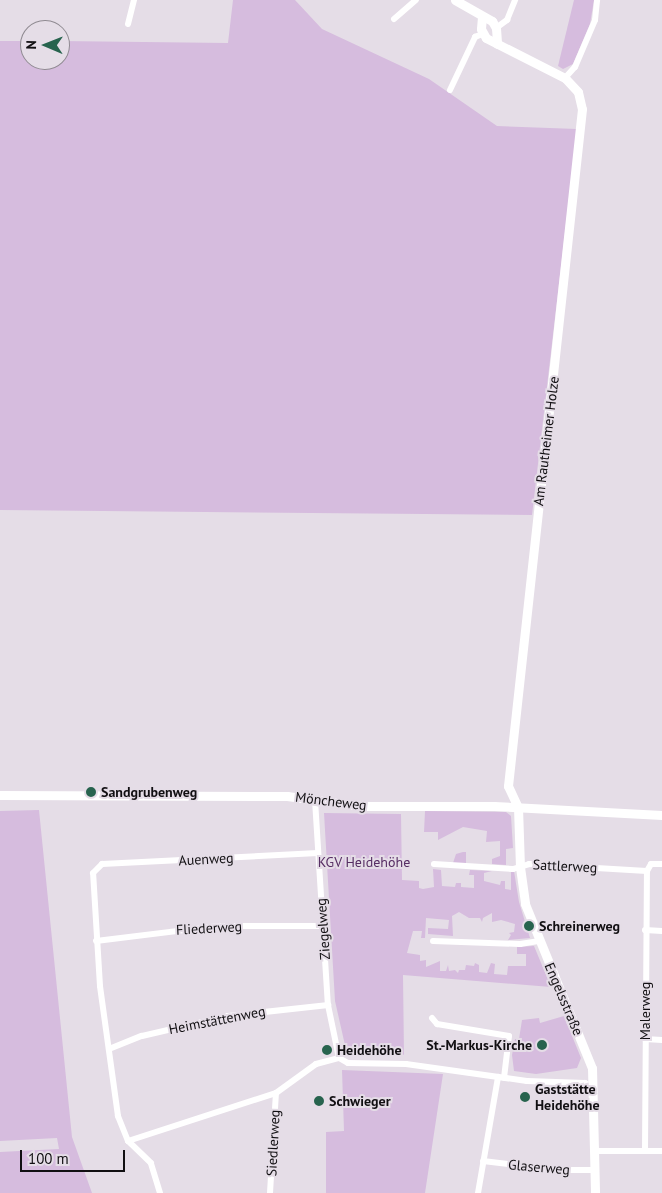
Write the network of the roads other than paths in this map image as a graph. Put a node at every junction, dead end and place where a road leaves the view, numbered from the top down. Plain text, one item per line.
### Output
1 (134, 0) edge
2 (416, 0) edge
3 (455, 0) edge
4 (515, 0) edge
5 (597, 0) edge
6 (482, 16) junction
7 (394, 19) dead end
8 (128, 24) dead end
9 (496, 28) junction
10 (482, 34) junction
11 (497, 44) junction
12 (565, 78) junction
13 (450, 90) dead end
14 (0, 795) edge
15 (315, 800) junction
16 (518, 807) junction
17 (662, 815) edge
18 (318, 853) junction
19 (434, 864) dead end
20 (662, 864) edge
21 (520, 867) junction
22 (647, 871) junction
23 (324, 926) junction
24 (645, 930) junction
25 (662, 931) edge
26 (96, 941) junction
27 (433, 941) dead end
28 (540, 941) junction
29 (328, 1005) junction
30 (432, 1018) dead end
31 (645, 1040) junction
32 (662, 1040) edge
33 (109, 1049) junction
34 (339, 1058) junction
35 (501, 1078) junction
36 (595, 1091) junction
37 (276, 1093) junction
38 (128, 1141) junction
39 (595, 1151) junction
40 (645, 1151) junction
41 (662, 1151) edge
42 (483, 1161) junction
43 (595, 1170) junction
44 (160, 1193) edge
45 (270, 1193) edge
46 (478, 1193) edge
47 (595, 1193) edge

1 - 8 street
2 - 7 street
3 - 6 street
4 - 9 street
5 - 12 street
6 - 9 street
6 - 10 street
9 - 11 street
10 - 11 street, Am Rautheimer Holze
10 - 13 street
11 - 12 street, Am Rautheimer Holze
12 - 16 street, Am Rautheimer Holze
14 - 15 street, Möncheweg
15 - 16 street, Möncheweg
15 - 18 street, Ziegelweg
16 - 17 street, Möncheweg
16 - 21 street, Engelsstraße
18 - 23 street, Ziegelweg
18 - 26 street, Auenweg
19 - 21 street, Sattlerweg
20 - 22 street, Sattlerweg
21 - 22 street, Sattlerweg
21 - 28 street, Engelsstraße
22 - 24 street, Malerweg
23 - 26 street, Fliederweg
23 - 29 street, Ziegelweg
24 - 25 street
24 - 31 street, Malerweg
26 - 33 street
27 - 28 street
28 - 36 street, Engelsstraße
29 - 33 street, Heimstättenweg
29 - 34 street, Ziegelweg
30 - 35 street
31 - 32 street
31 - 40 street, Malerweg
33 - 38 street
34 - 35 street
34 - 37 street
35 - 36 street
35 - 42 street
36 - 39 street, Engelsstraße
37 - 38 street
37 - 45 street, Siedlerweg
38 - 44 street
39 - 40 street
39 - 43 street, Engelsstraße
40 - 41 street
42 - 43 street, Glaserweg
42 - 46 street
43 - 47 street, Engelsstraße

